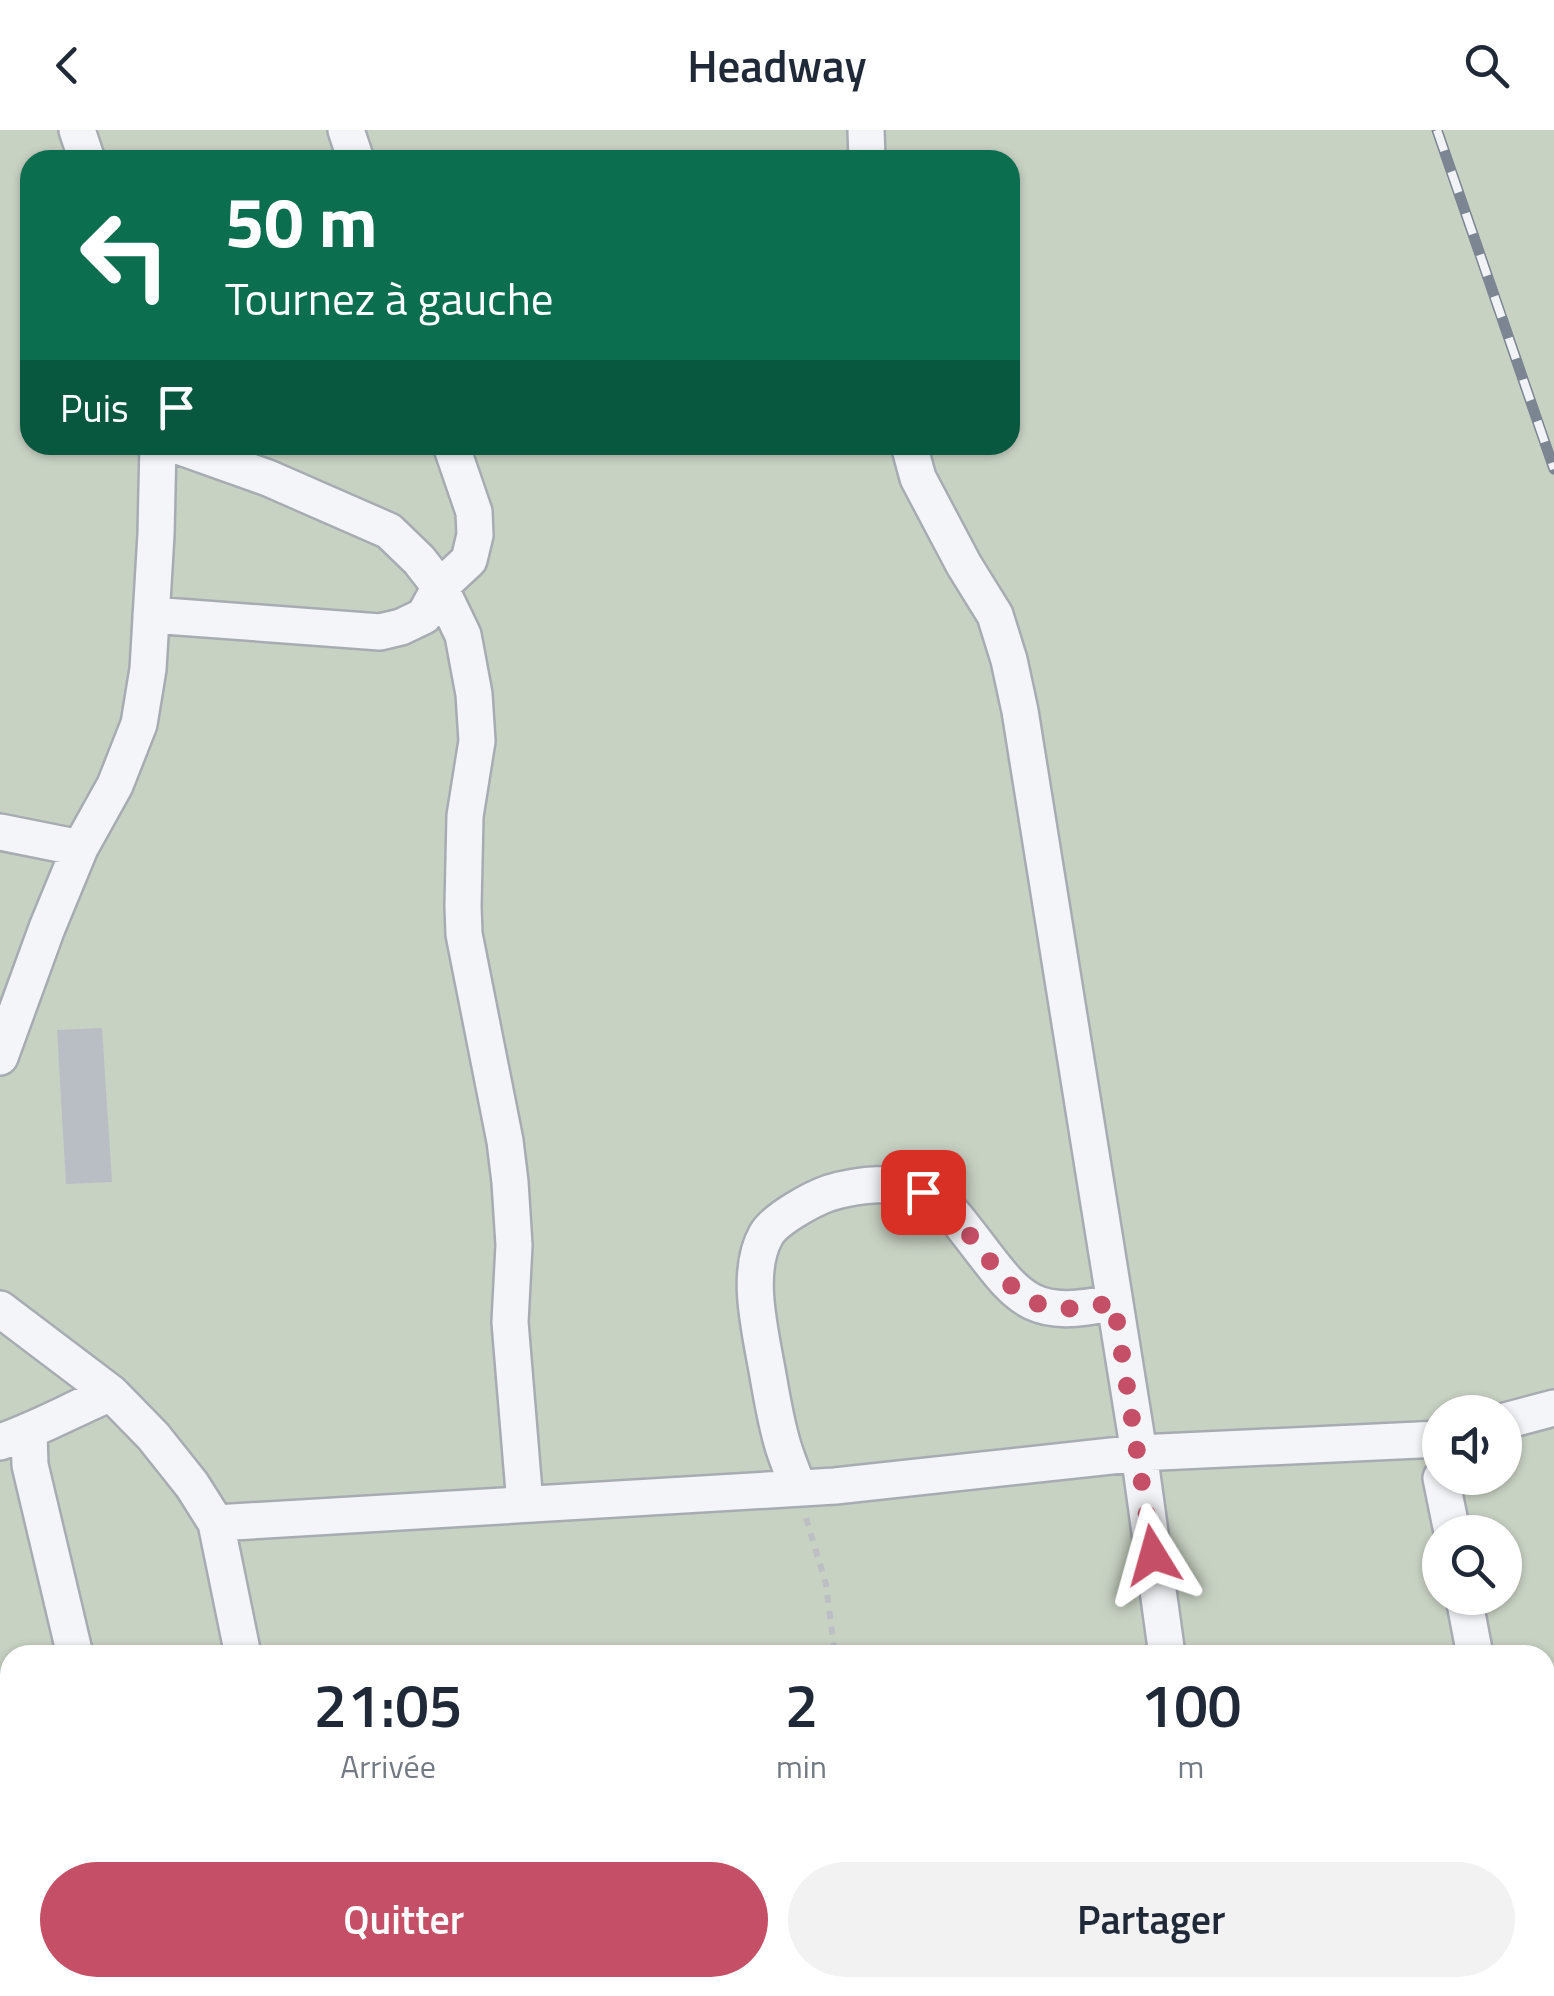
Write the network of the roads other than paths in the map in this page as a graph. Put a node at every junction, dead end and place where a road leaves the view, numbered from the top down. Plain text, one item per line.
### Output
1 (158, 455) edge
2 (203, 455) edge
3 (454, 455) edge
4 (912, 455) edge
5 (440, 587) junction
6 (151, 615) junction
7 (0, 832) edge
8 (80, 848) junction
9 (0, 1057) edge
10 (1114, 1302) junction
11 (0, 1309) edge
12 (110, 1393) junction
13 (1554, 1408) edge
14 (1522, 1416) edge
15 (14, 1437) edge
16 (1139, 1453) junction
17 (1422, 1457) edge
18 (798, 1488) junction
19 (525, 1504) junction
20 (216, 1522) junction
21 (1467, 1615) edge
22 (73, 1645) edge
23 (240, 1645) edge
24 (1166, 1645) edge
25 (1473, 1645) edge

1 - 6 street
2 - 5 street
3 - 5 street
4 - 10 street
5 - 6 street
5 - 19 street
6 - 8 street
7 - 8 street
8 - 9 street
10 - 16 street
10 - 18 street
11 - 12 street
12 - 15 street
12 - 20 street
13 - 14 street
15 - 22 street
16 - 17 street
16 - 18 street
16 - 24 street
18 - 19 street
19 - 20 street
20 - 23 street
21 - 25 street

